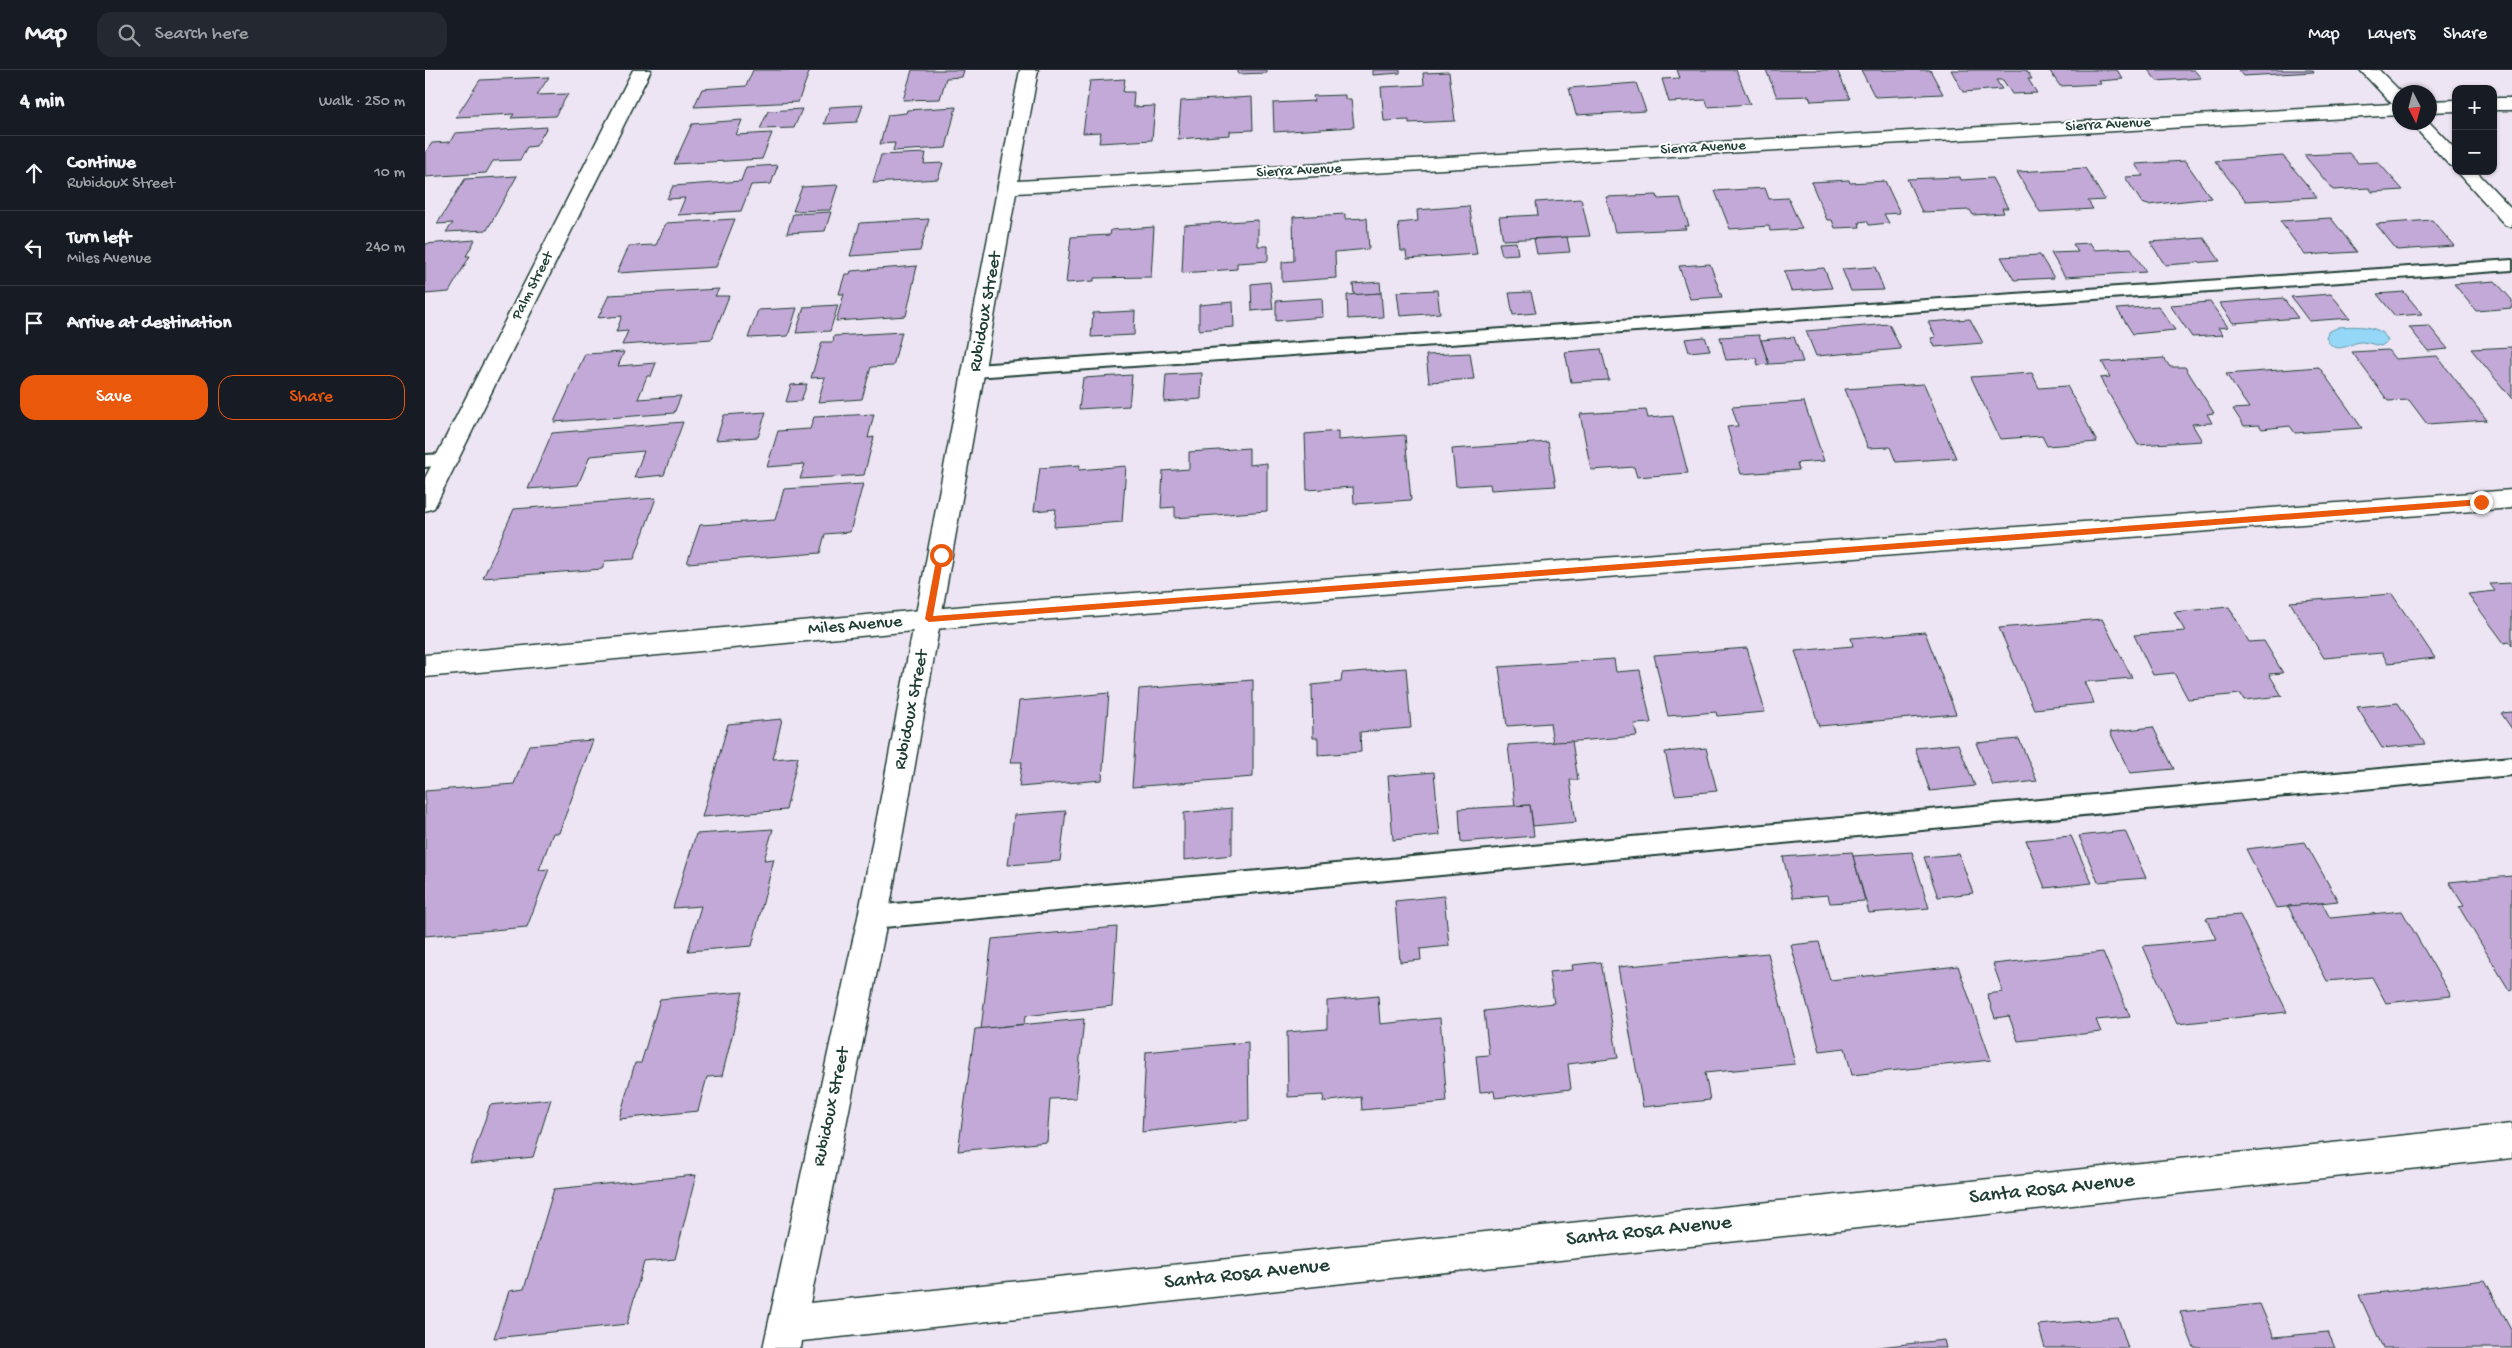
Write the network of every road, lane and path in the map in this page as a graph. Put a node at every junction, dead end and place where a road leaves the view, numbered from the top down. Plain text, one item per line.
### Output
1 (642, 70) edge
2 (1029, 70) edge
3 (2369, 70) edge
4 (2392, 94) edge
5 (2497, 104) edge
6 (2512, 104) edge
7 (2437, 106) edge
8 (2452, 106) edge
9 (2392, 109) edge
10 (2427, 130) edge
11 (2452, 157) edge
12 (2469, 175) edge
13 (1007, 188) junction
14 (2512, 221) edge
15 (2512, 265) edge
16 (975, 371) junction
17 (446, 460) junction
18 (425, 461) edge
19 (2512, 499) edge
20 (425, 502) edge
21 (929, 619) junction
22 (425, 666) edge
23 (2512, 766) edge
24 (873, 917) junction
25 (2512, 1141) edge
26 (784, 1336) edge

1 - 17 street, Palm Street
2 - 13 street, Rubidoux Street
3 - 4 street
5 - 6 street
7 - 8 street
9 - 13 street, Sierra Avenue
10 - 11 street
12 - 14 street
13 - 16 street, Rubidoux Street
15 - 16 lane
16 - 21 street, Rubidoux Street
17 - 18 lane
17 - 20 street, Palm Street
19 - 21 street, Miles Avenue
21 - 22 street, Miles Avenue
21 - 24 street, Rubidoux Street
23 - 24 lane
24 - 26 street, Rubidoux Street
25 - 26 street, Santa Rosa Avenue

